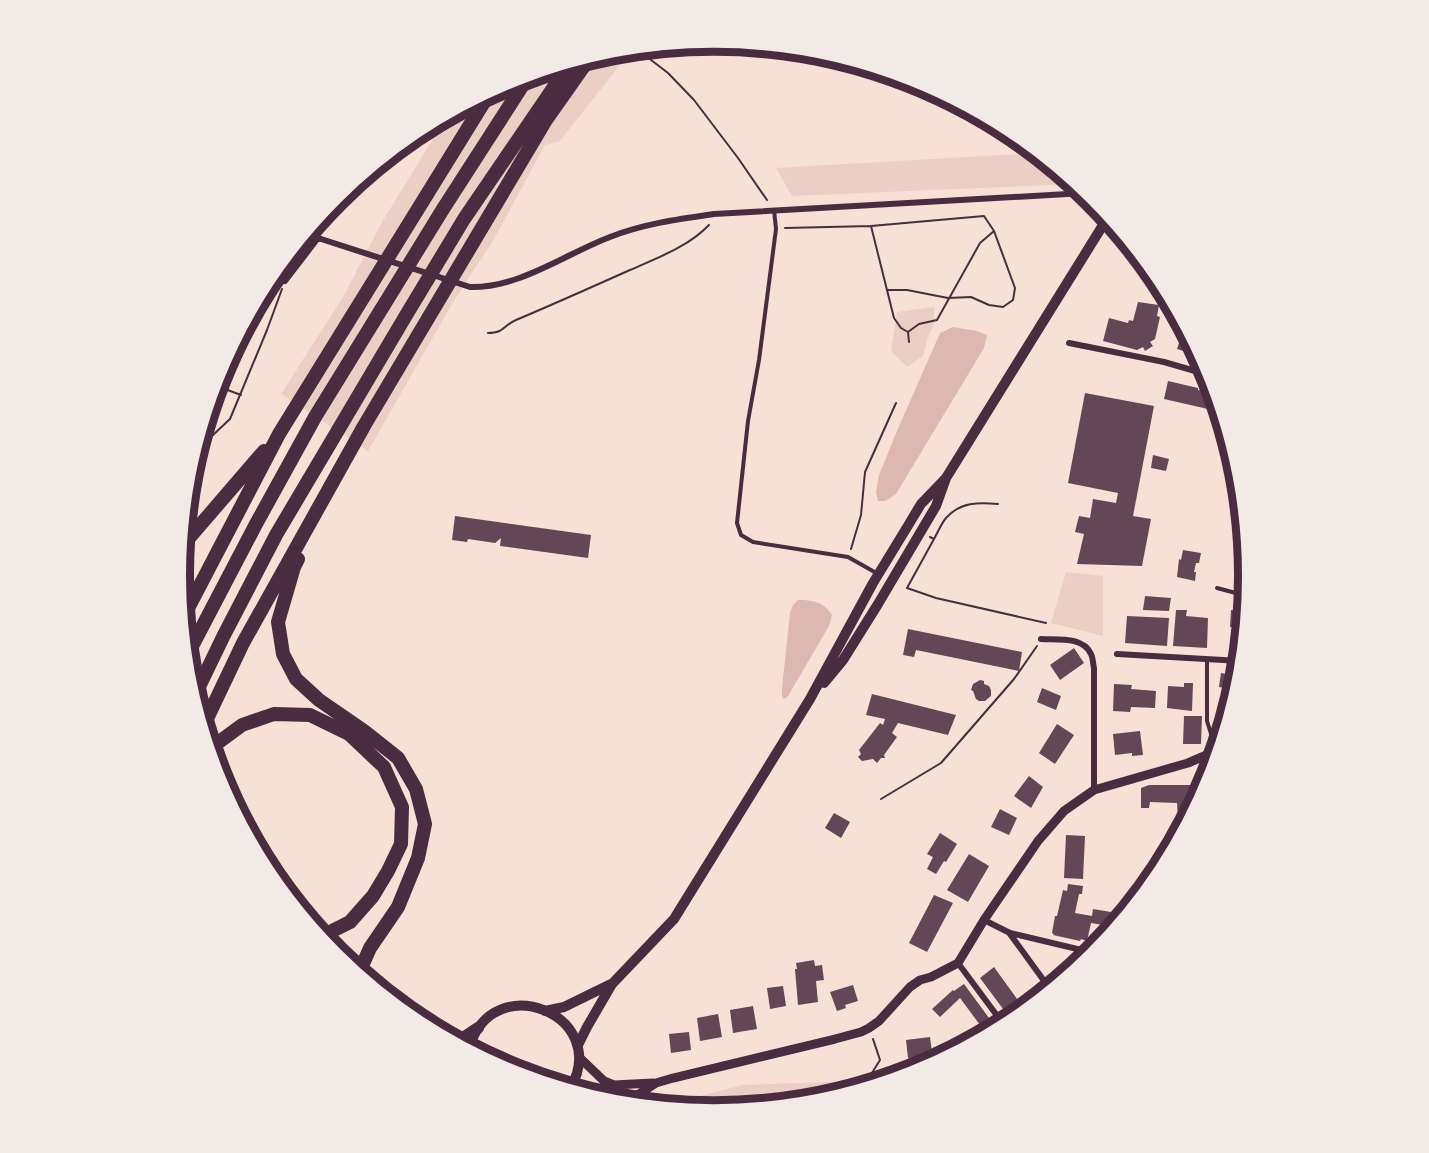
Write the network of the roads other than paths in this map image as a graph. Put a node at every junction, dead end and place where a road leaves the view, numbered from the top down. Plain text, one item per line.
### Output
1 (582, 69) edge
2 (562, 75) edge
3 (520, 90) edge
4 (480, 109) edge
5 (1072, 194) edge
6 (773, 210) junction
7 (1102, 225) edge
8 (285, 281) road end
9 (1069, 343) dead end
10 (1197, 371) edge
11 (364, 426) junction
12 (279, 434) junction
13 (946, 478) junction
14 (193, 534) edge
15 (876, 579) junction
16 (1217, 588) dead end
17 (1238, 593) edge
18 (191, 602) edge
19 (878, 604) junction
20 (1041, 639) road end
21 (195, 641) edge
22 (1117, 654) dead end
23 (1207, 659) junction
24 (1231, 660) edge
25 (202, 681) edge
26 (810, 699) junction
27 (209, 715) edge
28 (1213, 739) edge
29 (217, 743) edge
30 (1207, 755) edge
31 (1094, 790) junction
32 (984, 920) junction
33 (330, 932) edge
34 (1010, 933) junction
35 (1082, 950) edge
36 (958, 963) junction
37 (363, 964) edge
38 (1045, 982) edge
39 (612, 984) junction
40 (545, 1011) junction
41 (998, 1017) edge
42 (478, 1028) junction
43 (465, 1037) edge
44 (472, 1041) edge
45 (578, 1045) junction
46 (580, 1058) junction
47 (575, 1082) edge
48 (656, 1083) junction
49 (637, 1094) edge

1 - 11 highway
2 - 25 highway
3 - 21 highway
4 - 12 highway
5 - 6 street
6 - 8 street
6 - 15 lane
7 - 13 main road
9 - 10 street
11 - 27 highway
11 - 37 highway
12 - 14 highway
12 - 18 highway
13 - 15 main road
13 - 19 main road
15 - 19 main road
15 - 26 main road
16 - 17 lane
19 - 26 main road
20 - 31 street
22 - 23 street
23 - 24 street
23 - 28 lane
26 - 39 main road
29 - 33 highway
30 - 31 street
31 - 32 street
32 - 34 street
32 - 36 street
34 - 35 street
34 - 38 street
36 - 41 street
36 - 48 street
39 - 40 main road
39 - 45 main road
40 - 42 main road
40 - 45 main road
42 - 43 highway
42 - 44 main road
45 - 46 main road
46 - 47 main road
46 - 48 street
48 - 49 street

